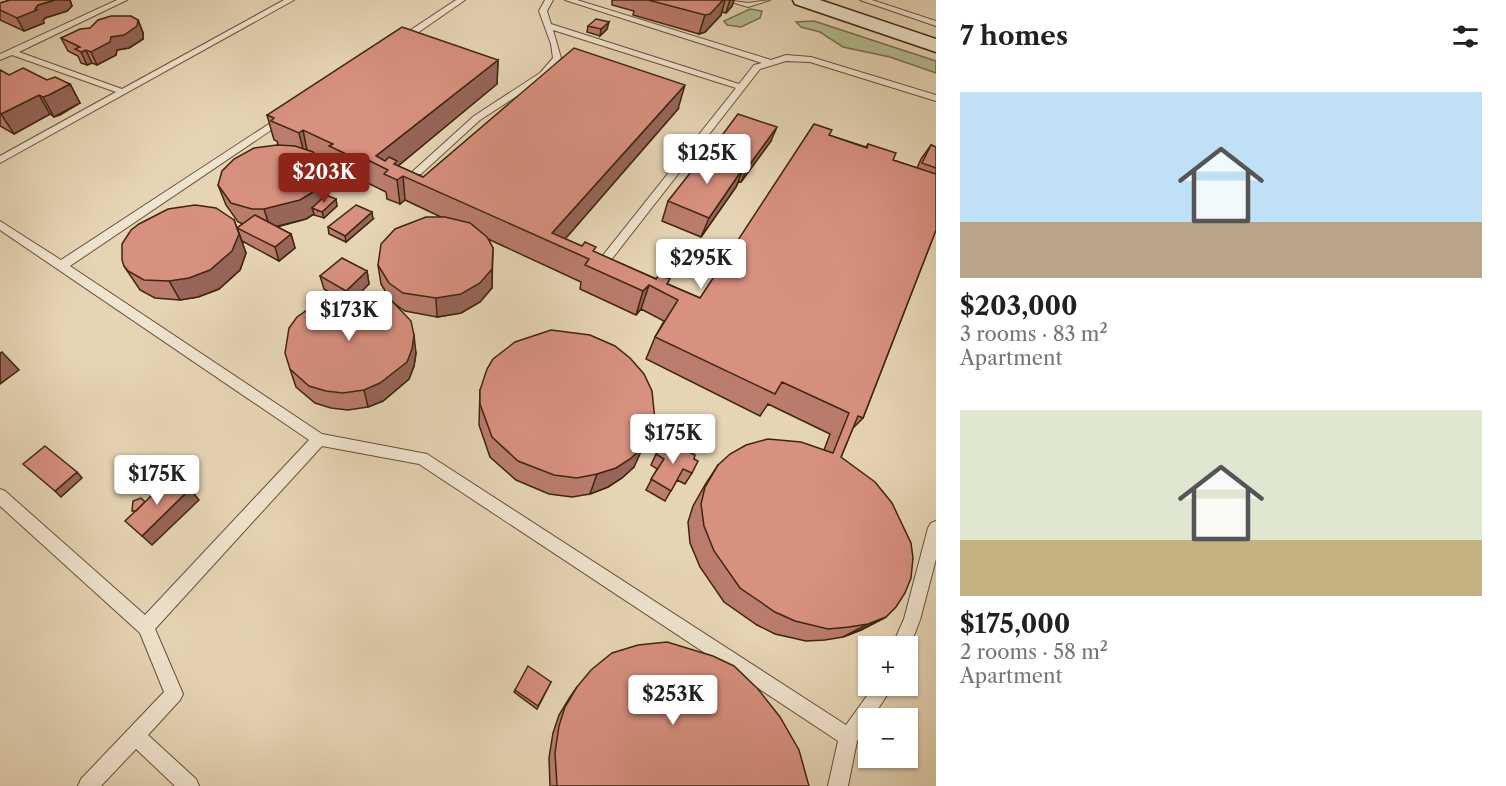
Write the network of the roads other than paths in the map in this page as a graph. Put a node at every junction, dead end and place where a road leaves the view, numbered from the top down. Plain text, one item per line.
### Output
1 (123, 0) edge
2 (290, 0) edge
3 (461, 0) edge
4 (549, 0) edge
5 (569, 0) edge
6 (729, 0) edge
7 (766, 0) edge
8 (802, 0) edge
9 (864, 0) edge
10 (936, 24) edge
11 (547, 25) junction
12 (393, 45) edge
13 (936, 46) edge
14 (12, 52) junction
15 (0, 57) edge
16 (768, 62) junction
17 (741, 87) junction
18 (123, 92) junction
19 (936, 98) edge
20 (295, 110) edge
21 (0, 160) edge
22 (417, 172) edge
23 (0, 225) edge
24 (61, 266) junction
25 (626, 270) edge
26 (319, 439) junction
27 (0, 496) edge
28 (936, 528) edge
29 (146, 627) junction
30 (905, 636) edge
31 (877, 696) edge
32 (135, 735) junction
33 (848, 737) junction
34 (88, 786) edge
35 (189, 786) edge
36 (838, 786) edge

1 - 14 lane
2 - 18 lane
3 - 12 lane
4 - 11 lane
5 - 16 lane
6 - 7 lane
8 - 13 main road
9 - 10 lane
11 - 17 lane
11 - 22 lane
14 - 15 lane
14 - 18 lane
16 - 17 lane
16 - 19 lane
17 - 25 lane
18 - 21 lane
20 - 24 lane
23 - 24 lane
24 - 26 lane
26 - 29 lane
26 - 33 lane
27 - 29 lane
28 - 30 lane
29 - 32 lane
31 - 33 lane
32 - 34 lane
32 - 35 lane
33 - 36 lane

